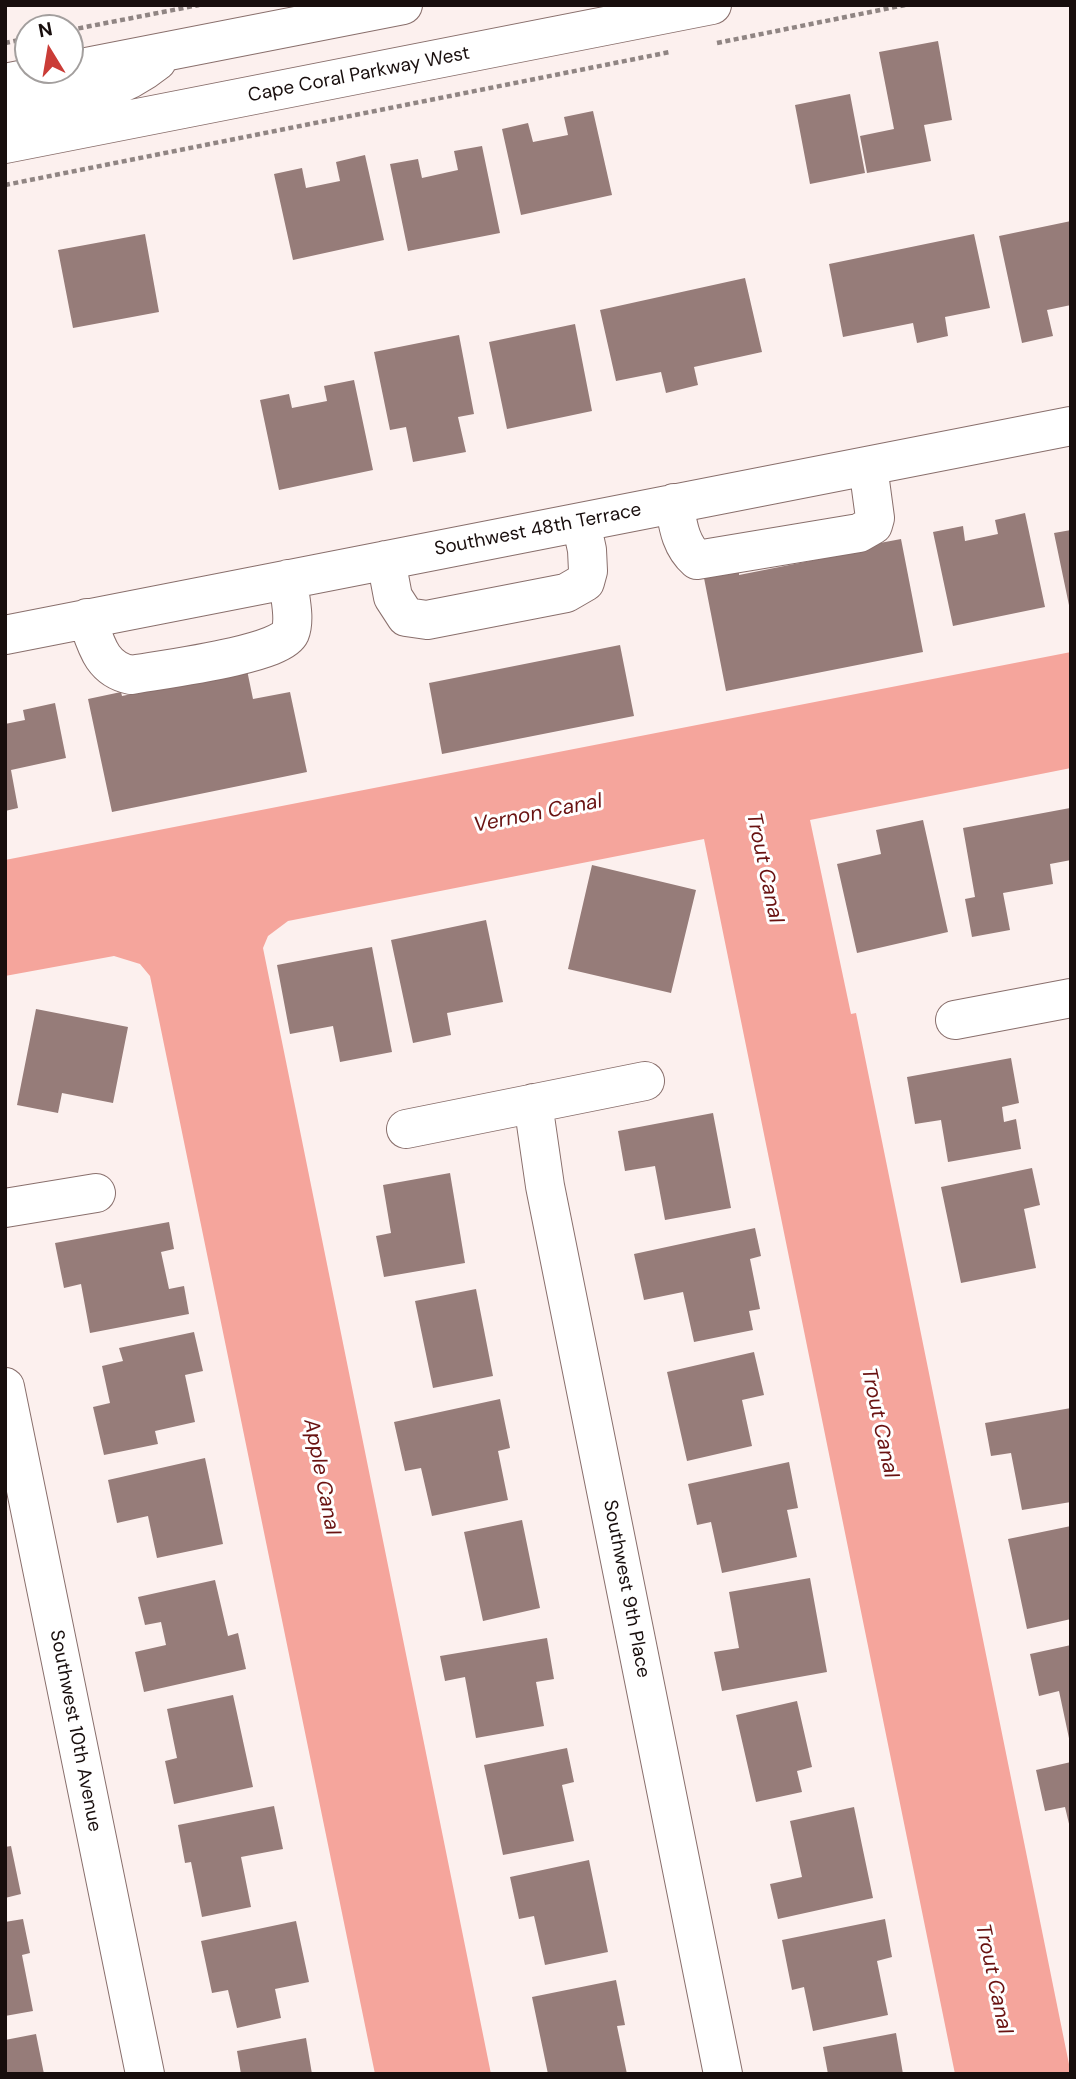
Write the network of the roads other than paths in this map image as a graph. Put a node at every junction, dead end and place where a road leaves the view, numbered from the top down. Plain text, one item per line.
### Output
1 (403, 5) edge
2 (712, 5) edge
3 (336, 12) edge
4 (169, 51) junction
5 (5, 83) edge
6 (5, 111) edge
7 (5, 144) edge
8 (1071, 426) edge
9 (868, 466) junction
10 (674, 503) junction
11 (581, 522) junction
12 (386, 560) junction
13 (288, 579) junction
14 (87, 618) junction
15 (5, 635) edge
16 (1071, 998) edge
17 (955, 1020) dead end
18 (645, 1081) dead end
19 (533, 1103) junction
20 (406, 1129) dead end
21 (96, 1193) dead end
22 (5, 1208) edge
23 (5, 1387) edge
24 (145, 2074) edge
25 (723, 2074) edge

1 - 3 street
2 - 7 street, Cape Coral Parkway West
3 - 4 street
4 - 5 street
4 - 6 street
8 - 9 street, Southwest 48th Terrace
9 - 10 street, Southwest 48th Terrace
9 - 10 street
10 - 11 street, Southwest 48th Terrace
11 - 12 street, Southwest 48th Terrace
11 - 12 street
12 - 13 street, Southwest 48th Terrace
13 - 14 street, Southwest 48th Terrace
13 - 14 street
14 - 15 street, Southwest 48th Terrace
16 - 17 street
18 - 19 street
19 - 20 street
19 - 25 street, Southwest 9th Place
21 - 22 street
23 - 24 street, Southwest 10th Avenue

